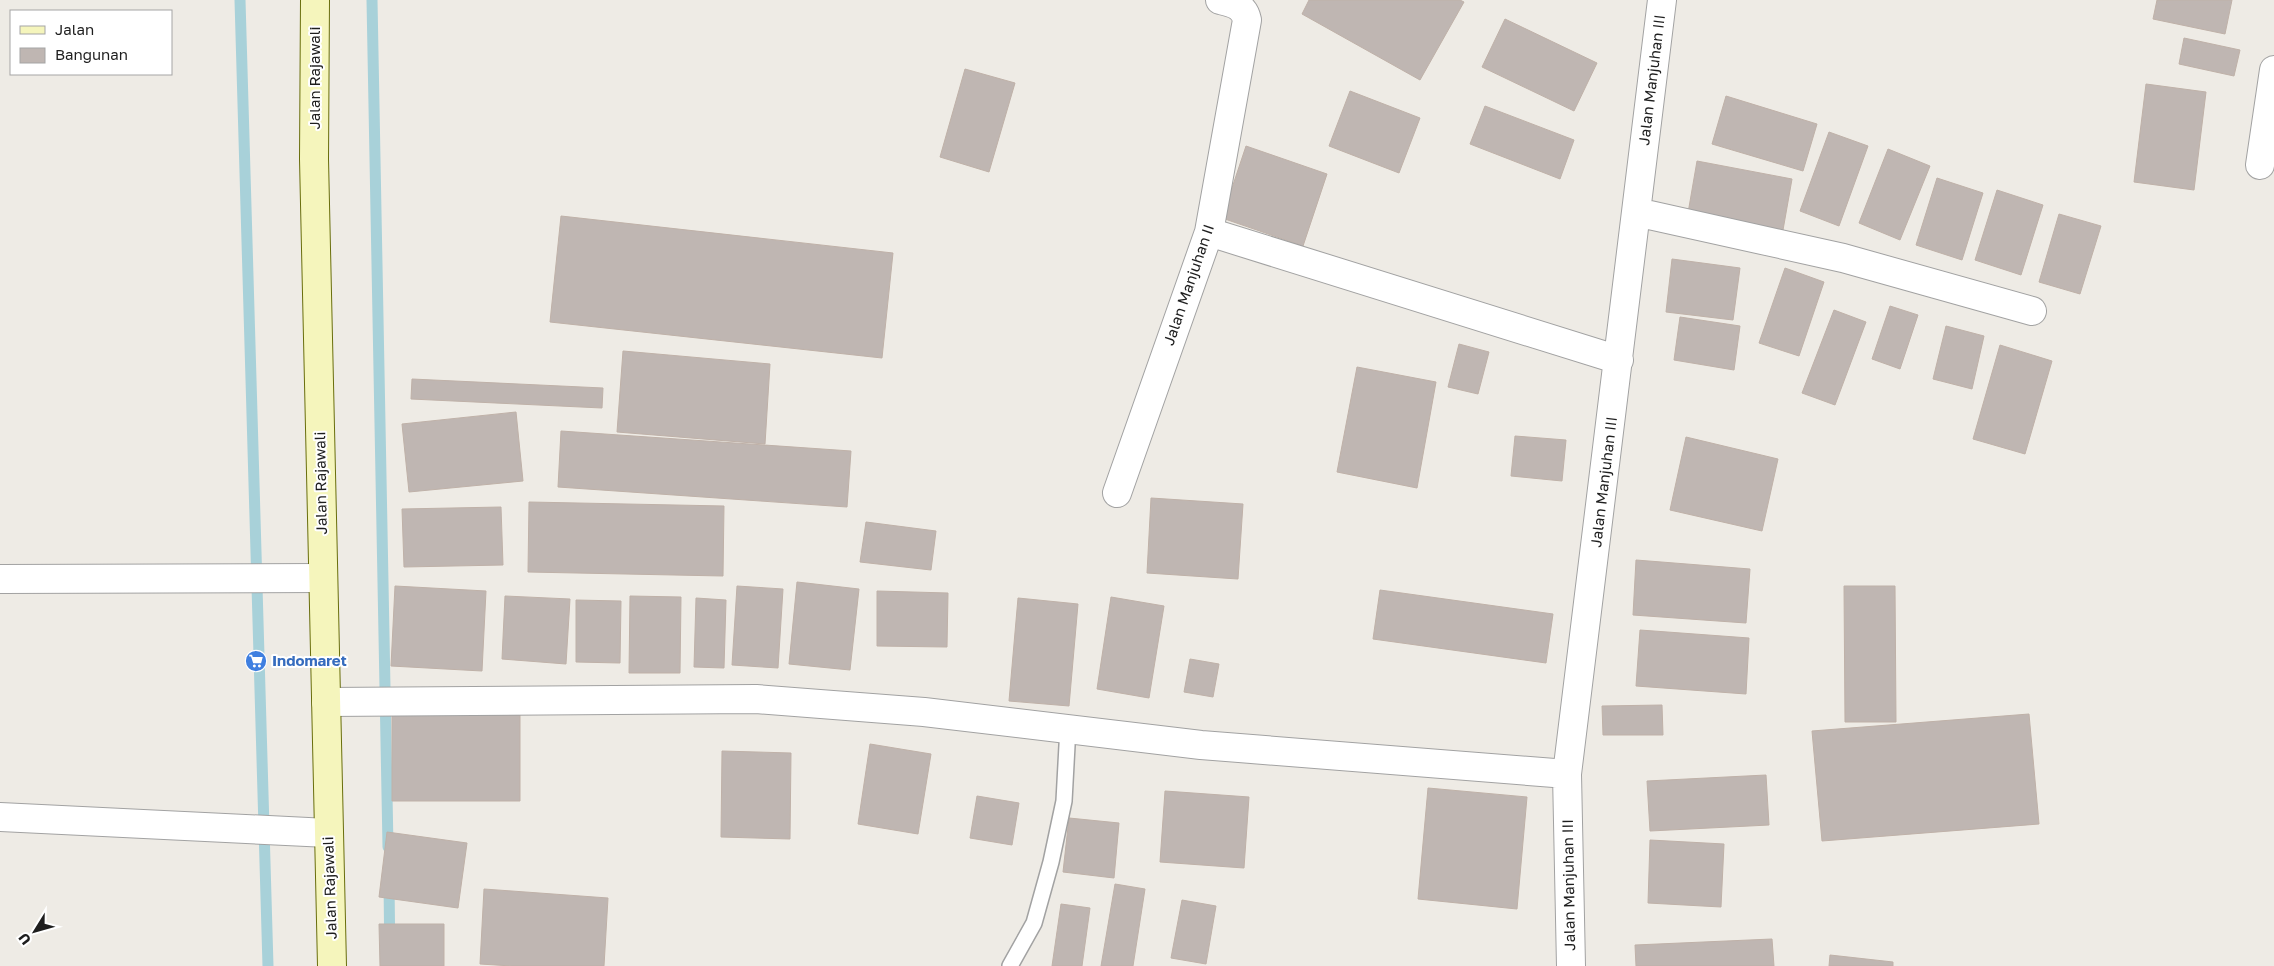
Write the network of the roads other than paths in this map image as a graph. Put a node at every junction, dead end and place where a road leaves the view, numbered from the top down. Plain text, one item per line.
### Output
1 (315, 0) edge
2 (1220, 0) edge
3 (1662, 0) edge
4 (2274, 70) edge
5 (2260, 165) dead end
6 (1636, 212) junction
7 (1208, 232) junction
8 (2032, 311) dead end
9 (1619, 360) junction
10 (1117, 493) dead end
11 (323, 578) junction
12 (0, 579) edge
13 (326, 702) junction
14 (1068, 728) junction
15 (1567, 774) junction
16 (0, 817) edge
17 (328, 833) junction
18 (332, 966) edge
19 (1010, 966) edge
20 (1571, 966) edge

1 - 11 main road, Jalan Rajawali
2 - 7 street, Jalan Manjuhan II
3 - 6 street, Jalan Manjuhan III
4 - 5 street
6 - 8 street
6 - 9 street, Jalan Manjuhan III
7 - 9 street
7 - 10 street, Jalan Manjuhan II
9 - 15 street, Jalan Manjuhan III
11 - 12 street
11 - 13 main road, Jalan Rajawali
13 - 14 street
13 - 17 main road, Jalan Rajawali
14 - 15 street
14 - 19 lane
15 - 20 street, Jalan Manjuhan III
16 - 17 street
17 - 18 main road, Jalan Rajawali

